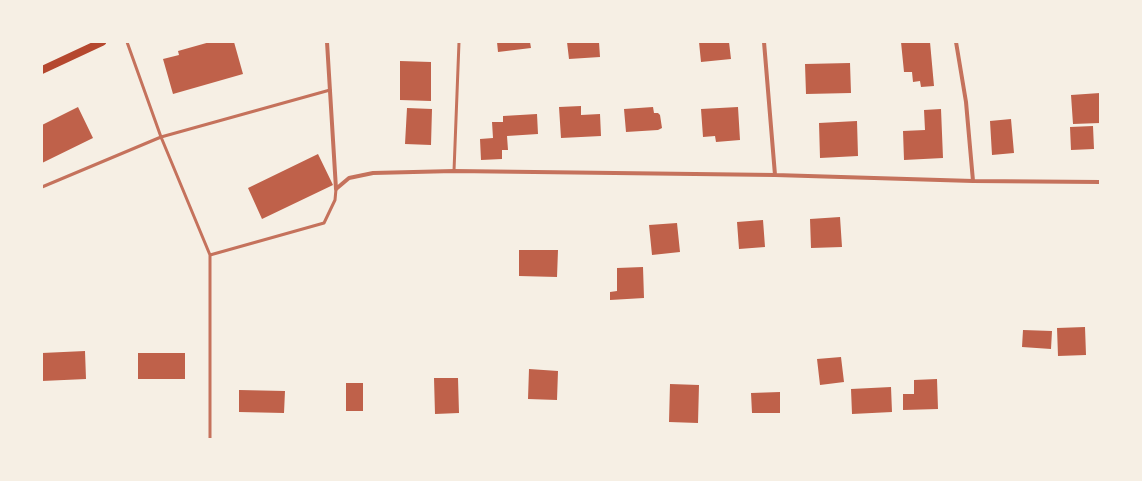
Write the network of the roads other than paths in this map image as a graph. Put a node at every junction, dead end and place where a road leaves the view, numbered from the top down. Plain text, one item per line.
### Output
1 (102, 42) edge
2 (127, 42) edge
3 (327, 42) edge
4 (459, 42) edge
5 (764, 42) edge
6 (956, 42) edge
7 (42, 70) edge
8 (330, 90) junction
9 (161, 137) junction
10 (454, 171) junction
11 (775, 175) junction
12 (973, 181) junction
13 (1100, 182) edge
14 (42, 187) edge
15 (336, 189) junction
16 (210, 255) junction
17 (210, 439) edge

1 - 7 main road
2 - 9 lane
3 - 8 street
4 - 10 lane
5 - 11 street
6 - 12 street
8 - 9 lane
8 - 15 street
9 - 14 lane
9 - 16 lane
10 - 11 street
10 - 15 street
11 - 12 street
12 - 13 street
15 - 16 lane
16 - 17 lane

